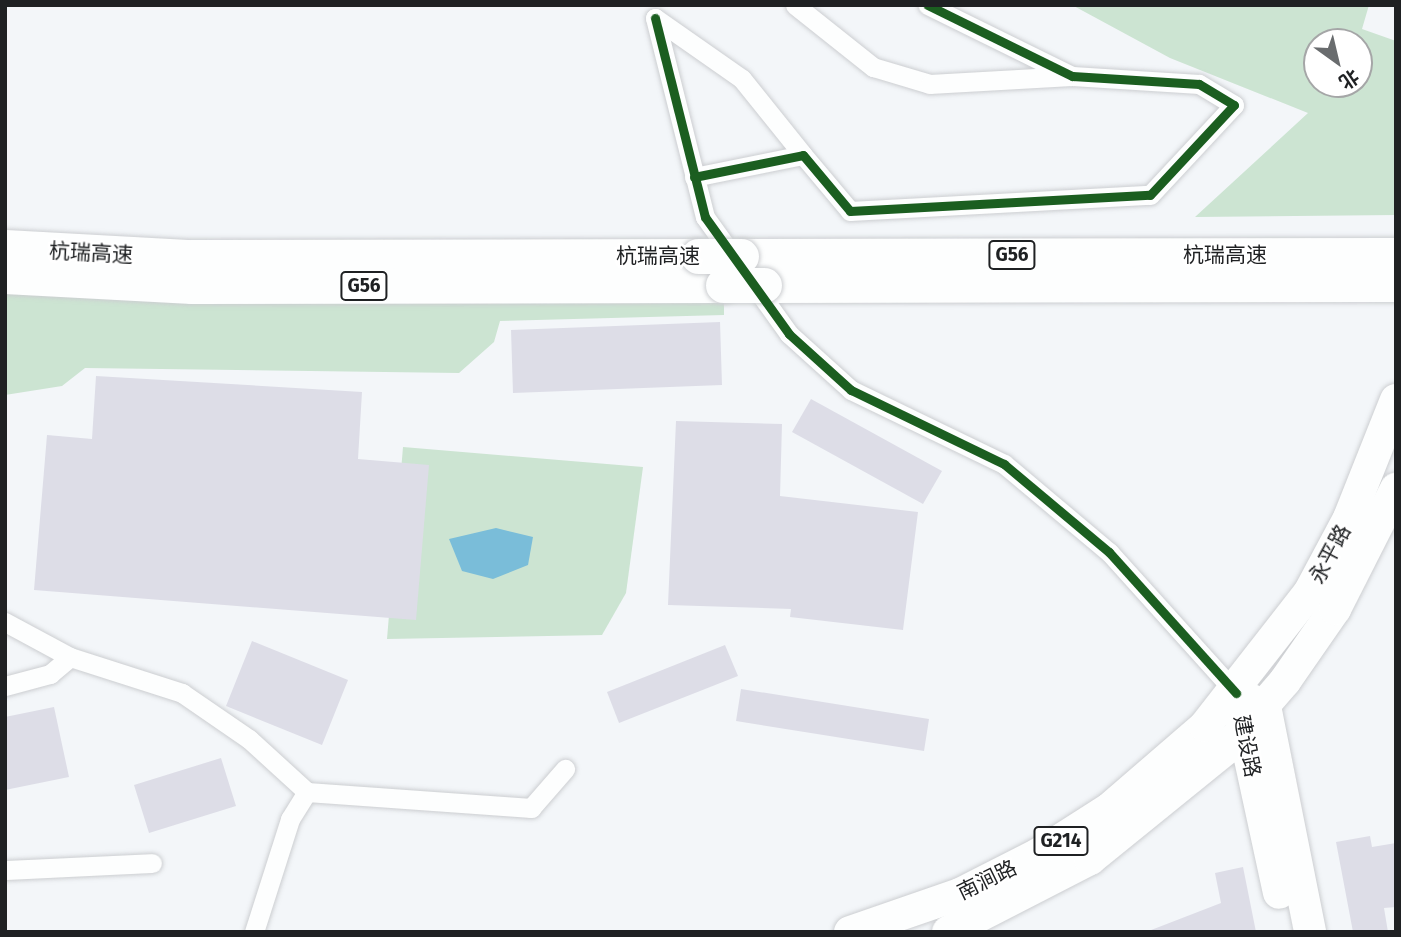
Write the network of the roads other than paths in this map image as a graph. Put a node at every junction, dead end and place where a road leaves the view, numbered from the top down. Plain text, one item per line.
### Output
1 (795, 5) edge
2 (928, 5) edge
3 (1072, 76) junction
4 (803, 155) junction
5 (694, 177) junction
6 (5, 247) edge
7 (1396, 255) edge
8 (1284, 269) junction
9 (5, 276) edge
10 (1396, 284) edge
11 (1396, 400) edge
12 (1396, 489) edge
13 (5, 622) edge
14 (70, 657) junction
15 (5, 686) edge
16 (1250, 711) junction
17 (565, 769) dead end
18 (307, 792) junction
19 (152, 863) dead end
20 (5, 870) edge
21 (254, 932) edge
22 (850, 932) edge
23 (948, 932) edge
24 (1288, 932) edge
25 (1310, 932) edge

1 - 3 street
2 - 3 street
3 - 4 street
4 - 5 street
4 - 5 street
5 - 16 street
6 - 8 highway, 杭瑞高速 / G56, bridge
7 - 8 highway, 杭瑞高速 / G56
8 - 9 highway, 杭瑞高速 / G56, bridge
8 - 10 highway, 杭瑞高速 / G56
11 - 16 main road, 永平路 / G214
12 - 16 main road, 永平路 / G214
13 - 14 street
14 - 15 street
14 - 18 street
16 - 22 main road, 南涧路 / G214
16 - 23 main road, 南涧路 / G214
16 - 24 main road, 建设路
16 - 25 main road, 建设路
17 - 18 street
18 - 21 street
19 - 20 street

